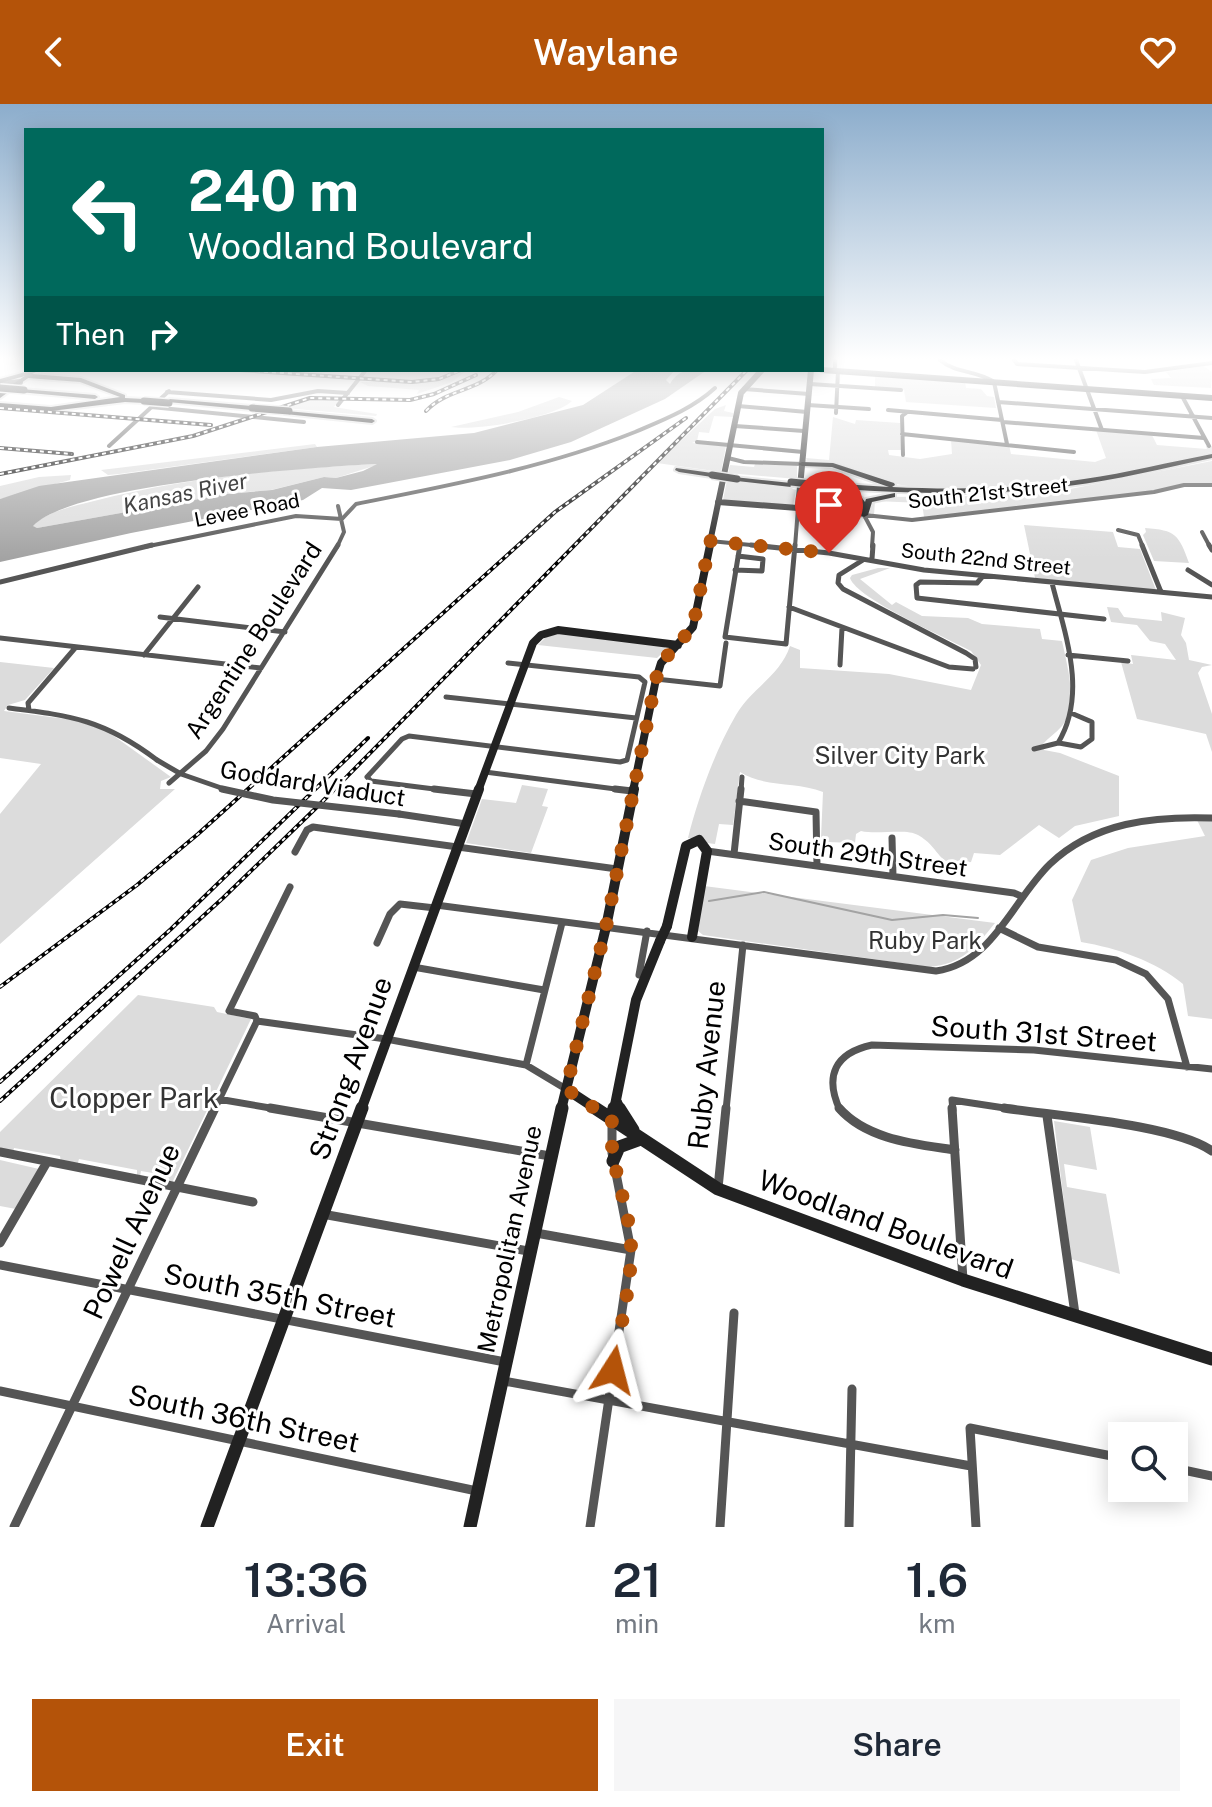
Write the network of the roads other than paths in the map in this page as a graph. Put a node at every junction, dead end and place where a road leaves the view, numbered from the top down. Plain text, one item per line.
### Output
1 (130, 426) edge
2 (647, 426) edge
3 (735, 426) edge
4 (741, 426) edge
5 (805, 426) edge
6 (902, 426) edge
7 (1003, 426) edge
8 (1062, 426) edge
9 (1101, 426) edge
10 (1198, 426) edge
11 (1102, 430) junction
12 (804, 431) junction
13 (902, 434) junction
14 (1204, 438) junction
15 (697, 442) dead end
16 (1007, 444) junction
17 (109, 446) dead end
18 (730, 446) junction
19 (803, 452) junction
20 (1074, 452) dead end
21 (1211, 453) edge
22 (903, 455) dead end
23 (728, 458) junction
24 (802, 467) junction
25 (680, 469) dead end
26 (813, 485) junction
27 (1212, 485) edge
28 (830, 488) junction
29 (948, 492) junction
30 (799, 497) junction
31 (718, 502) junction
32 (861, 502) junction
33 (338, 506) dead end
34 (798, 508) junction
35 (816, 510) junction
36 (839, 512) junction
37 (864, 515) junction
38 (342, 519) junction
39 (1118, 530) dead end
40 (1202, 532) dead end
41 (710, 541) junction
42 (740, 544) junction
43 (794, 550) junction
44 (1212, 550) edge
45 (738, 556) junction
46 (872, 559) dead end
47 (863, 560) junction
48 (735, 570) junction
49 (1188, 570) dead end
50 (983, 576) junction
51 (0, 582) edge
52 (1052, 583) junction
53 (1212, 585) edge
54 (198, 587) dead end
55 (1161, 592) junction
56 (1212, 597) edge
57 (789, 607) junction
58 (1059, 613) junction
59 (160, 617) dead end
60 (172, 619) junction
61 (1104, 619) dead end
62 (842, 628) junction
63 (285, 632) junction
64 (0, 638) edge
65 (725, 640) junction
66 (678, 645) junction
67 (76, 647) junction
68 (144, 655) junction
69 (1068, 655) junction
70 (1128, 661) dead end
71 (508, 663) dead end
72 (525, 665) junction
73 (840, 665) dead end
74 (261, 668) junction
75 (650, 679) junction
76 (446, 697) dead end
77 (510, 704) junction
78 (9, 708) dead end
79 (29, 710) junction
80 (1071, 713) junction
81 (636, 718) junction
82 (1059, 743) junction
83 (495, 747) junction
84 (1034, 749) dead end
85 (485, 772) junction
86 (742, 777) dead end
87 (169, 783) dead end
88 (632, 791) junction
89 (477, 794) junction
90 (739, 801) junction
91 (1212, 818) edge
92 (466, 824) junction
93 (892, 838) dead end
94 (458, 848) junction
95 (707, 851) junction
96 (295, 852) dead end
97 (734, 854) junction
98 (817, 866) junction
99 (617, 869) junction
100 (893, 876) junction
101 (290, 887) dead end
102 (1023, 897) junction
103 (435, 907) junction
104 (562, 923) junction
105 (606, 927) junction
106 (999, 928) junction
107 (647, 931) junction
108 (692, 937) junction
109 (377, 943) dead end
110 (743, 945) junction
111 (413, 967) junction
112 (544, 990) junction
113 (636, 1000) junction
114 (257, 1021) junction
115 (386, 1039) junction
116 (526, 1065) junction
117 (1187, 1067) junction
118 (1212, 1069) edge
119 (566, 1089) junction
120 (218, 1099) junction
121 (616, 1101) junction
122 (1047, 1116) junction
123 (612, 1120) junction
124 (355, 1122) junction
125 (641, 1139) junction
126 (955, 1150) junction
127 (1212, 1151) edge
128 (0, 1152) edge
129 (550, 1156) junction
130 (613, 1161) junction
131 (47, 1162) junction
132 (176, 1188) junction
133 (718, 1189) junction
134 (253, 1202) dead end
135 (322, 1214) junction
136 (533, 1232) junction
137 (0, 1243) edge
138 (631, 1250) junction
139 (528, 1251) junction
140 (0, 1265) edge
141 (963, 1280) junction
142 (127, 1290) junction
143 (734, 1313) dead end
144 (1076, 1316) junction
145 (283, 1320) junction
146 (1212, 1359) edge
147 (505, 1362) junction
148 (501, 1380) junction
149 (852, 1389) dead end
150 (0, 1391) edge
151 (608, 1399) junction
152 (72, 1407) junction
153 (727, 1421) junction
154 (238, 1442) junction
155 (849, 1444) junction
156 (1108, 1455) edge
157 (971, 1466) junction
158 (1188, 1471) edge
159 (1212, 1476) edge
160 (477, 1491) junction
161 (14, 1527) edge
162 (207, 1527) edge
163 (470, 1527) edge
164 (590, 1527) edge
165 (720, 1527) edge
166 (849, 1527) edge
167 (976, 1527) edge

1 - 17 street
2 - 38 street
3 - 18 street, Metropolitan Avenue
4 - 12 street
5 - 12 street
6 - 13 street
7 - 16 street
8 - 11 street
9 - 11 street
10 - 14 street
11 - 14 street
12 - 19 street
13 - 16 street
13 - 22 street
14 - 21 street
15 - 18 street
16 - 20 street
18 - 19 street
18 - 23 street, Metropolitan Avenue
19 - 24 street
21 - 29 highway
21 - 29 highway
23 - 24 street
23 - 31 street, Metropolitan Avenue
24 - 26 highway
24 - 29 highway
24 - 30 street
25 - 26 highway, bridge
26 - 28 highway
26 - 29 highway
27 - 37 street, South 21st Street
28 - 29 highway
28 - 32 highway
29 - 37 highway
30 - 34 street
30 - 35 street
31 - 34 street, South 21st Street
31 - 41 street, Metropolitan Avenue
32 - 36 highway
32 - 37 highway
33 - 38 street
34 - 35 street, South 21st Street
34 - 43 street
35 - 36 street, South 21st Street
36 - 37 street, South 21st Street
37 - 46 street
38 - 51 street, Levee Road
38 - 63 street, Argentine Boulevard
39 - 55 street
40 - 44 street
41 - 42 street, South 22nd Street
41 - 66 street, Metropolitan Avenue
42 - 43 street, South 22nd Street
42 - 45 street
43 - 47 street, South 22nd Street
43 - 57 street
45 - 48 street
45 - 48 street
47 - 50 street, South 22nd Street
47 - 62 street
48 - 65 street
49 - 53 street
50 - 52 street, South 22nd Street
50 - 58 street
52 - 55 street, South 22nd Street
52 - 58 street
54 - 60 street
55 - 56 street, South 22nd Street
57 - 62 street
57 - 65 street
58 - 61 street
58 - 69 street
59 - 60 street
60 - 63 street
60 - 68 street
62 - 73 street
63 - 74 street, Argentine Boulevard
64 - 67 street
65 - 75 street
66 - 72 street, Strong Avenue
66 - 75 street, Metropolitan Avenue
67 - 68 street
67 - 79 street
68 - 74 street
69 - 70 street
69 - 80 street
71 - 72 street
72 - 75 street
72 - 77 street, Strong Avenue
74 - 87 street, Argentine Boulevard
75 - 81 street
75 - 88 street, Metropolitan Avenue
76 - 77 street
77 - 81 street
77 - 83 street, Strong Avenue
78 - 79 street, Goddard Viaduct
79 - 92 street, Goddard Viaduct, bridge
80 - 82 street
80 - 82 street
81 - 83 street
82 - 84 street
83 - 85 street, Strong Avenue
83 - 89 street
85 - 88 street
85 - 89 street, Strong Avenue
86 - 90 street
88 - 99 street, Metropolitan Avenue
89 - 92 street, Strong Avenue
90 - 97 street
90 - 98 street
91 - 102 street
92 - 94 street, Strong Avenue
93 - 100 street
94 - 96 street
94 - 99 street
94 - 103 street, Strong Avenue
95 - 97 street, South 29th Street
95 - 108 street
95 - 113 street, bridge
97 - 98 street, South 29th Street
98 - 100 street, South 29th Street
99 - 105 street, Metropolitan Avenue
100 - 102 street, South 29th Street
101 - 114 street
102 - 106 street
103 - 104 street
103 - 109 street
103 - 111 street, Strong Avenue
104 - 105 street
104 - 112 street
105 - 107 street
105 - 119 street, Metropolitan Avenue
106 - 110 street
106 - 117 street
107 - 108 street
107 - 113 street
108 - 110 street
110 - 133 street, Ruby Avenue
111 - 112 street
111 - 115 street, Strong Avenue
112 - 116 street
113 - 121 street
114 - 115 street
114 - 120 street, Powell Avenue
115 - 116 street
115 - 124 street, Strong Avenue
116 - 119 street
117 - 118 street, South 31st Street
117 - 126 street, South 31st Street
119 - 123 street, Woodland Boulevard
119 - 129 street, Metropolitan Avenue
120 - 124 street
120 - 132 street, Powell Avenue
121 - 123 street
121 - 125 street
122 - 126 street
122 - 127 street
122 - 144 street
123 - 125 street, Woodland Boulevard
123 - 130 street
124 - 129 street
124 - 135 street, Strong Avenue
125 - 130 street
125 - 133 street, Woodland Boulevard
126 - 141 street
128 - 131 street
129 - 136 street, Metropolitan Avenue
130 - 138 street
131 - 132 street
131 - 137 street
132 - 134 street
132 - 142 street, Powell Avenue
133 - 141 street, Woodland Boulevard
135 - 139 street
135 - 145 street, Strong Avenue
136 - 138 street
136 - 139 street, Metropolitan Avenue
138 - 151 street
139 - 147 street, Metropolitan Avenue
140 - 142 street, South 35th Street
141 - 144 street, Woodland Boulevard
142 - 145 street, South 35th Street
142 - 152 street, Powell Avenue
143 - 153 street
144 - 146 street, Woodland Boulevard
145 - 147 street, South 35th Street
145 - 154 street, Strong Avenue
147 - 148 street, Metropolitan Avenue
148 - 151 street
148 - 160 street, Metropolitan Avenue
149 - 155 street
150 - 152 street, South 36th Street
151 - 153 street
151 - 164 street
152 - 154 street, South 36th Street
152 - 161 street, Powell Avenue
153 - 155 street
153 - 165 street
154 - 160 street, South 36th Street
154 - 162 street, Strong Avenue
155 - 157 street
155 - 166 street
156 - 157 street
157 - 167 street
158 - 159 street
160 - 163 street, Metropolitan Avenue

